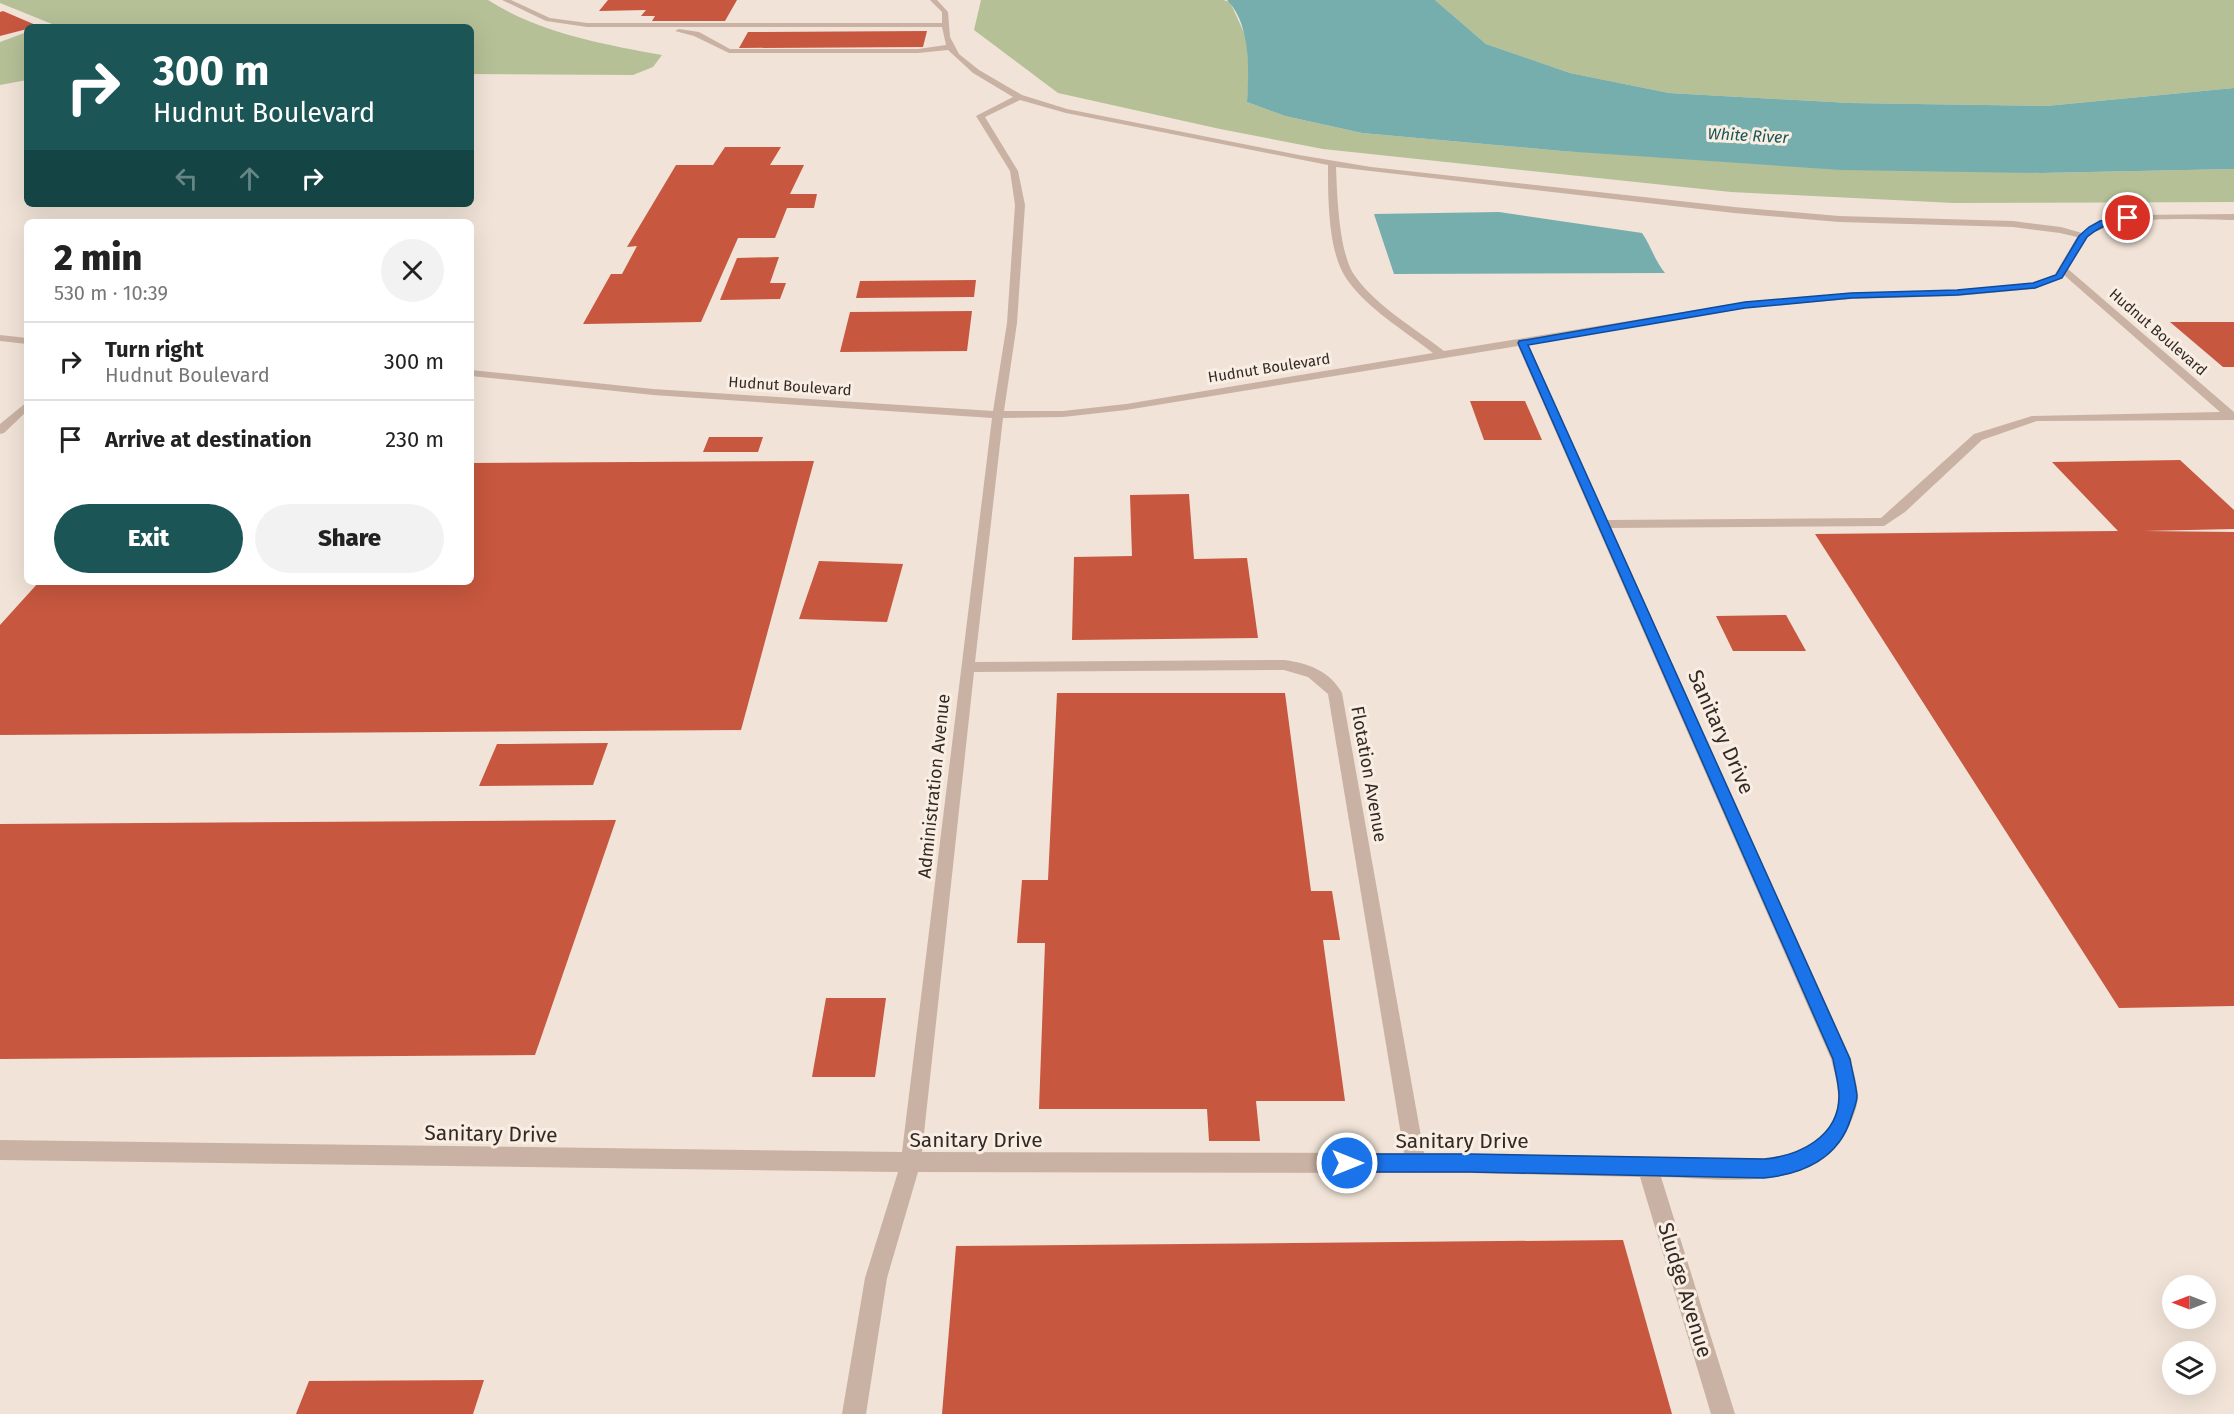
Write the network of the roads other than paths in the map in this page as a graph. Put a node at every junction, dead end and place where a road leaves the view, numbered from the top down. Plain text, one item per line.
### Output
1 (505, 0) edge
2 (933, 0) edge
3 (640, 25) junction
4 (946, 25) junction
5 (951, 47) junction
6 (1018, 97) junction
7 (1332, 163) junction
8 (2234, 217) edge
9 (2084, 236) junction
10 (2063, 269) junction
11 (0, 338) edge
12 (24, 341) edge
13 (1522, 343) junction
14 (1443, 356) junction
15 (474, 373) edge
16 (24, 408) edge
17 (998, 415) junction
18 (2232, 417) edge
19 (0, 430) edge
20 (1604, 524) junction
21 (967, 667) junction
22 (0, 1149) edge
23 (911, 1162) junction
24 (1416, 1163) junction
25 (1647, 1166) junction
26 (854, 1414) edge
27 (1723, 1414) edge

1 - 3 street
2 - 4 street
3 - 4 street
3 - 5 street
4 - 5 street
5 - 6 street
6 - 7 street
6 - 17 street, Administration Avenue
7 - 9 street
7 - 14 street
8 - 9 street, Hudnut Boulevard
9 - 10 street, Hudnut Boulevard
10 - 13 street, Hudnut Boulevard
10 - 18 street, Hudnut Boulevard
11 - 12 street
13 - 14 street, Hudnut Boulevard
13 - 20 street, Sanitary Drive
14 - 17 street, Hudnut Boulevard
15 - 17 street, Hudnut Boulevard
16 - 19 street
17 - 21 street, Administration Avenue
18 - 20 street
20 - 25 street, Sanitary Drive
21 - 23 street, Administration Avenue
21 - 24 street, Flotation Avenue
22 - 23 street, Sanitary Drive
23 - 24 street, Sanitary Drive
23 - 26 street, Administration Avenue
24 - 25 street, Sanitary Drive
25 - 27 street, Sludge Avenue

